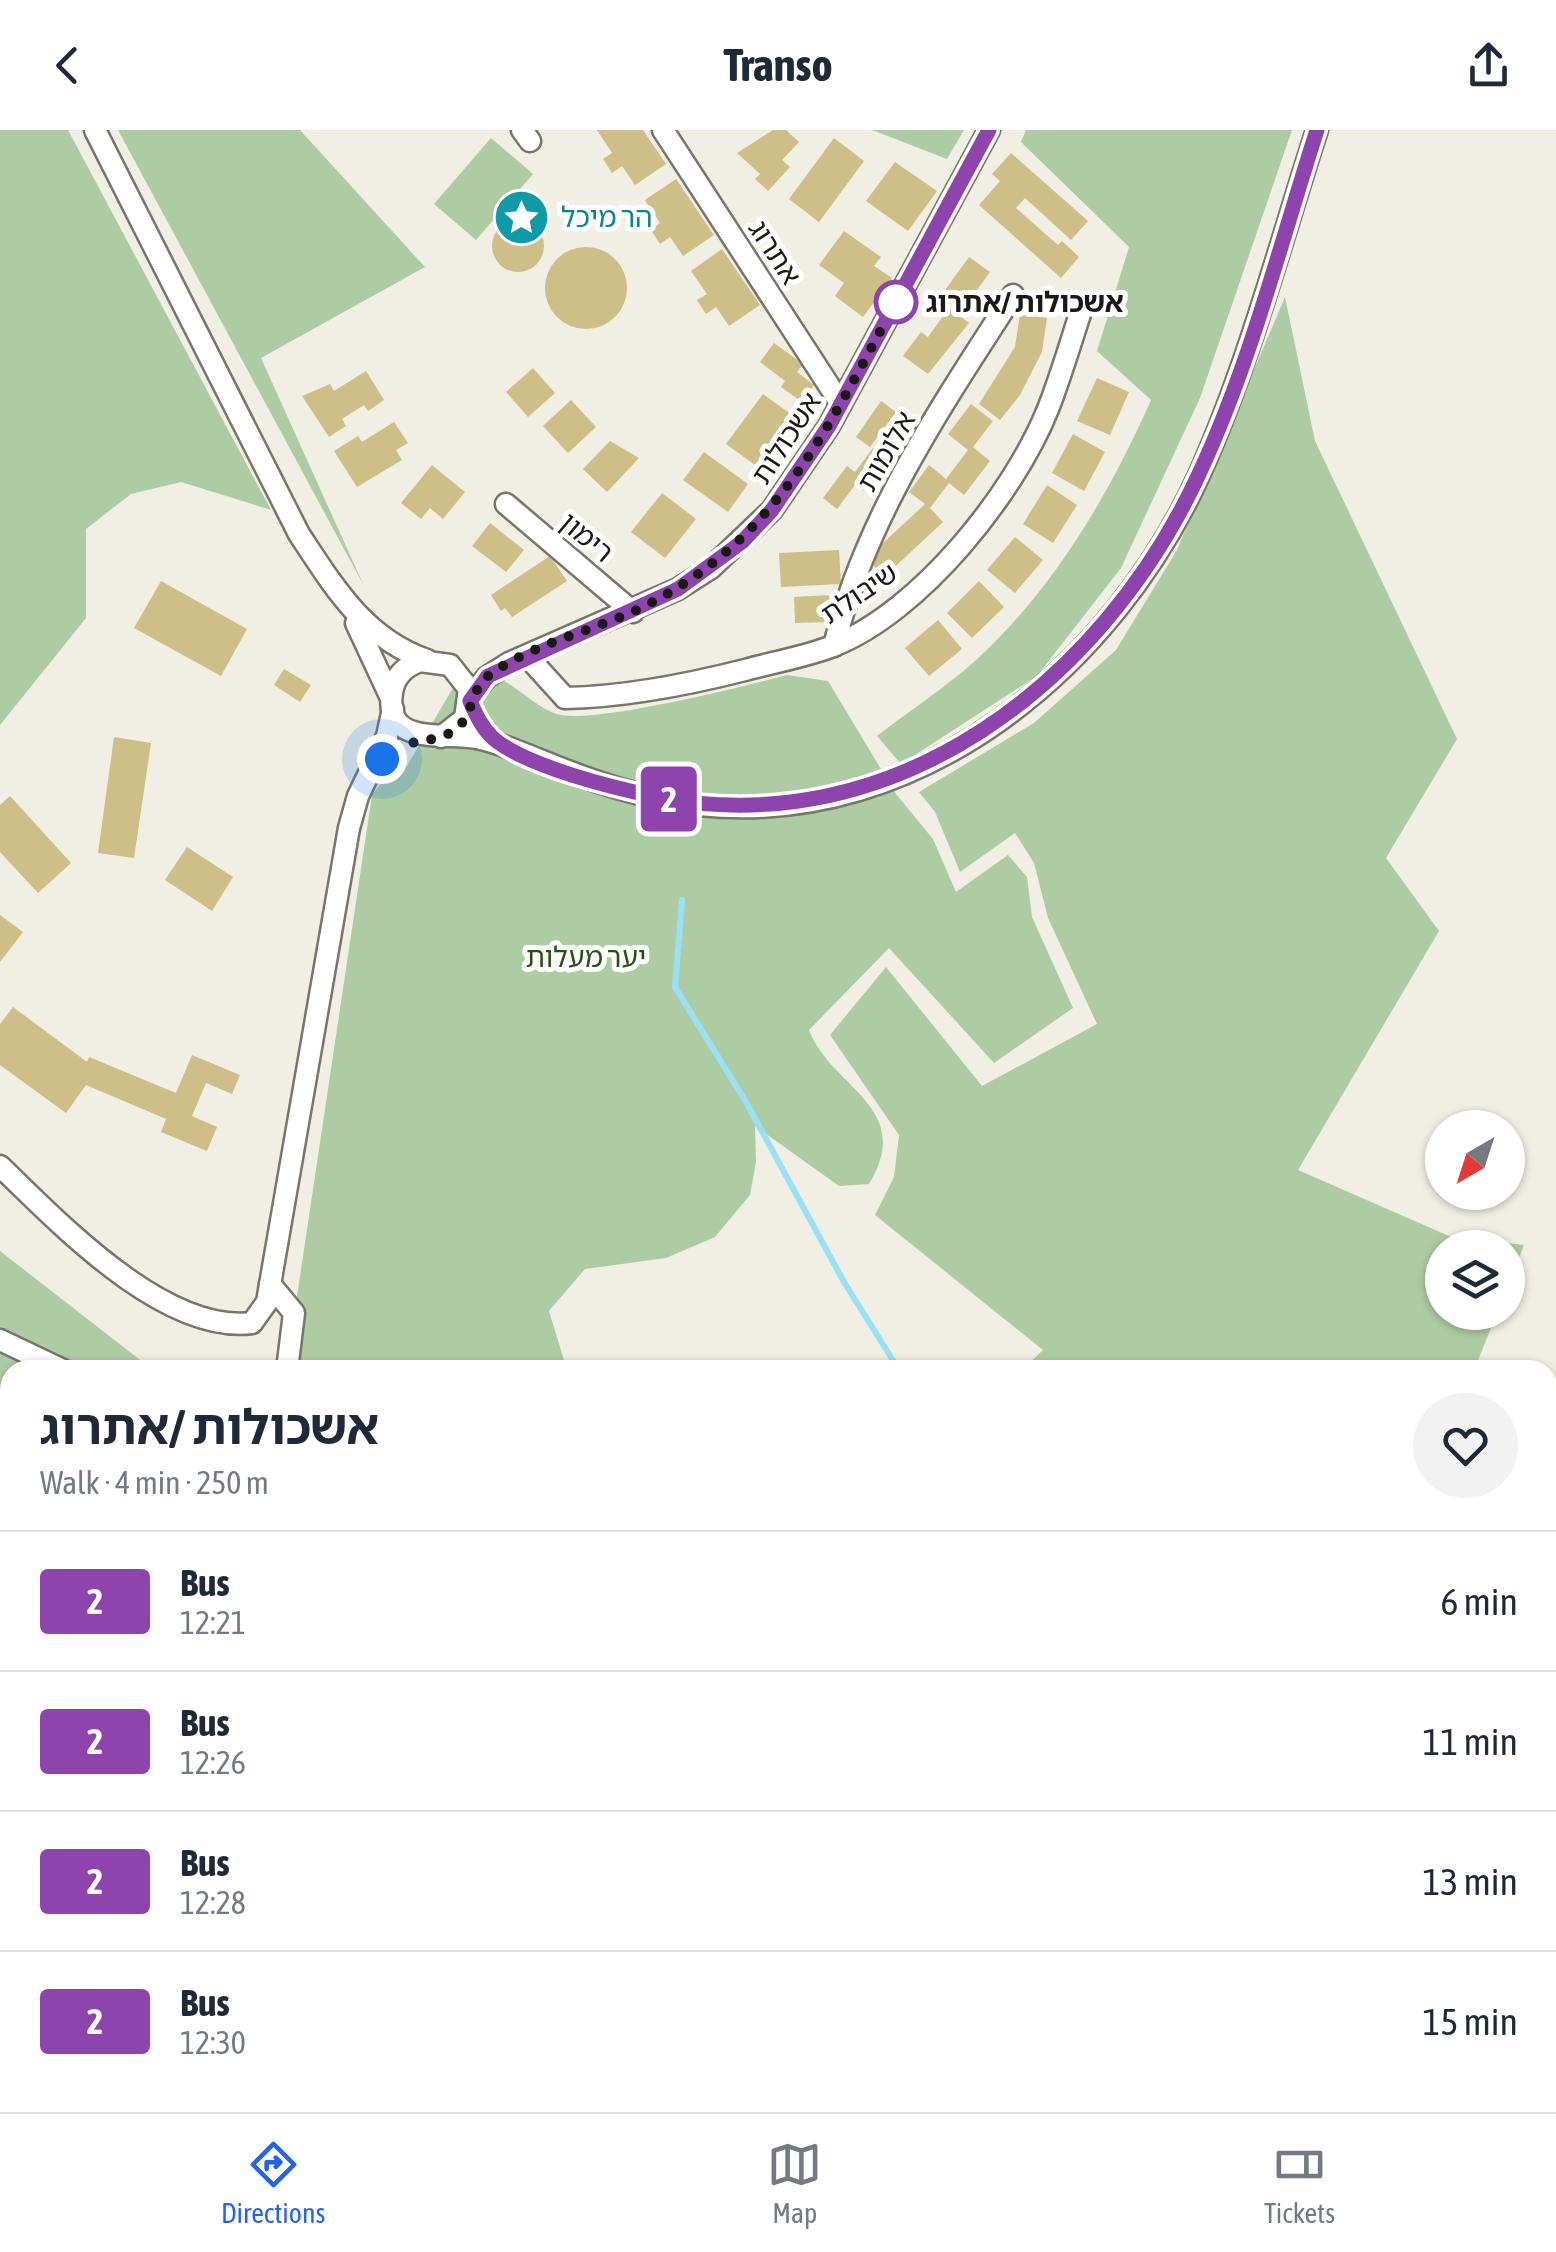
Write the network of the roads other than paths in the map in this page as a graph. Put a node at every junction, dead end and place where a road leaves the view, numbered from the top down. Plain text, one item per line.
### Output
1 (94, 130) edge
2 (663, 130) edge
3 (989, 130) edge
4 (1317, 130) edge
5 (1012, 295) dead end
6 (1082, 308) dead end
7 (841, 404) junction
8 (506, 504) dead end
9 (346, 604) junction
10 (633, 612) junction
11 (834, 646) junction
12 (521, 658) junction
13 (436, 661) junction
14 (470, 699) junction
15 (392, 706) junction
16 (435, 737) junction
17 (507, 747) junction
18 (367, 779) junction
19 (0, 1166) edge
20 (270, 1284) junction
21 (0, 1340) edge
22 (42, 1360) edge
23 (288, 1360) edge

1 - 9 street, אשכולות
2 - 7 street, אתרוג
3 - 7 street, אשכולות
4 - 17 street
5 - 11 street, אלומות
6 - 11 street, שיבולת
7 - 10 street, אשכולות
8 - 10 street, רימון
9 - 13 street, אשכולות
9 - 15 street, אשכולות
10 - 12 street, אשכולות
11 - 12 street, שיבולת
12 - 13 street, אשכולות
12 - 14 street, אשכולות
13 - 14 street
13 - 15 street
14 - 16 street
14 - 17 street
15 - 16 street
15 - 18 street
16 - 17 street
16 - 18 street
18 - 20 street
19 - 20 street
20 - 23 street
21 - 22 street

